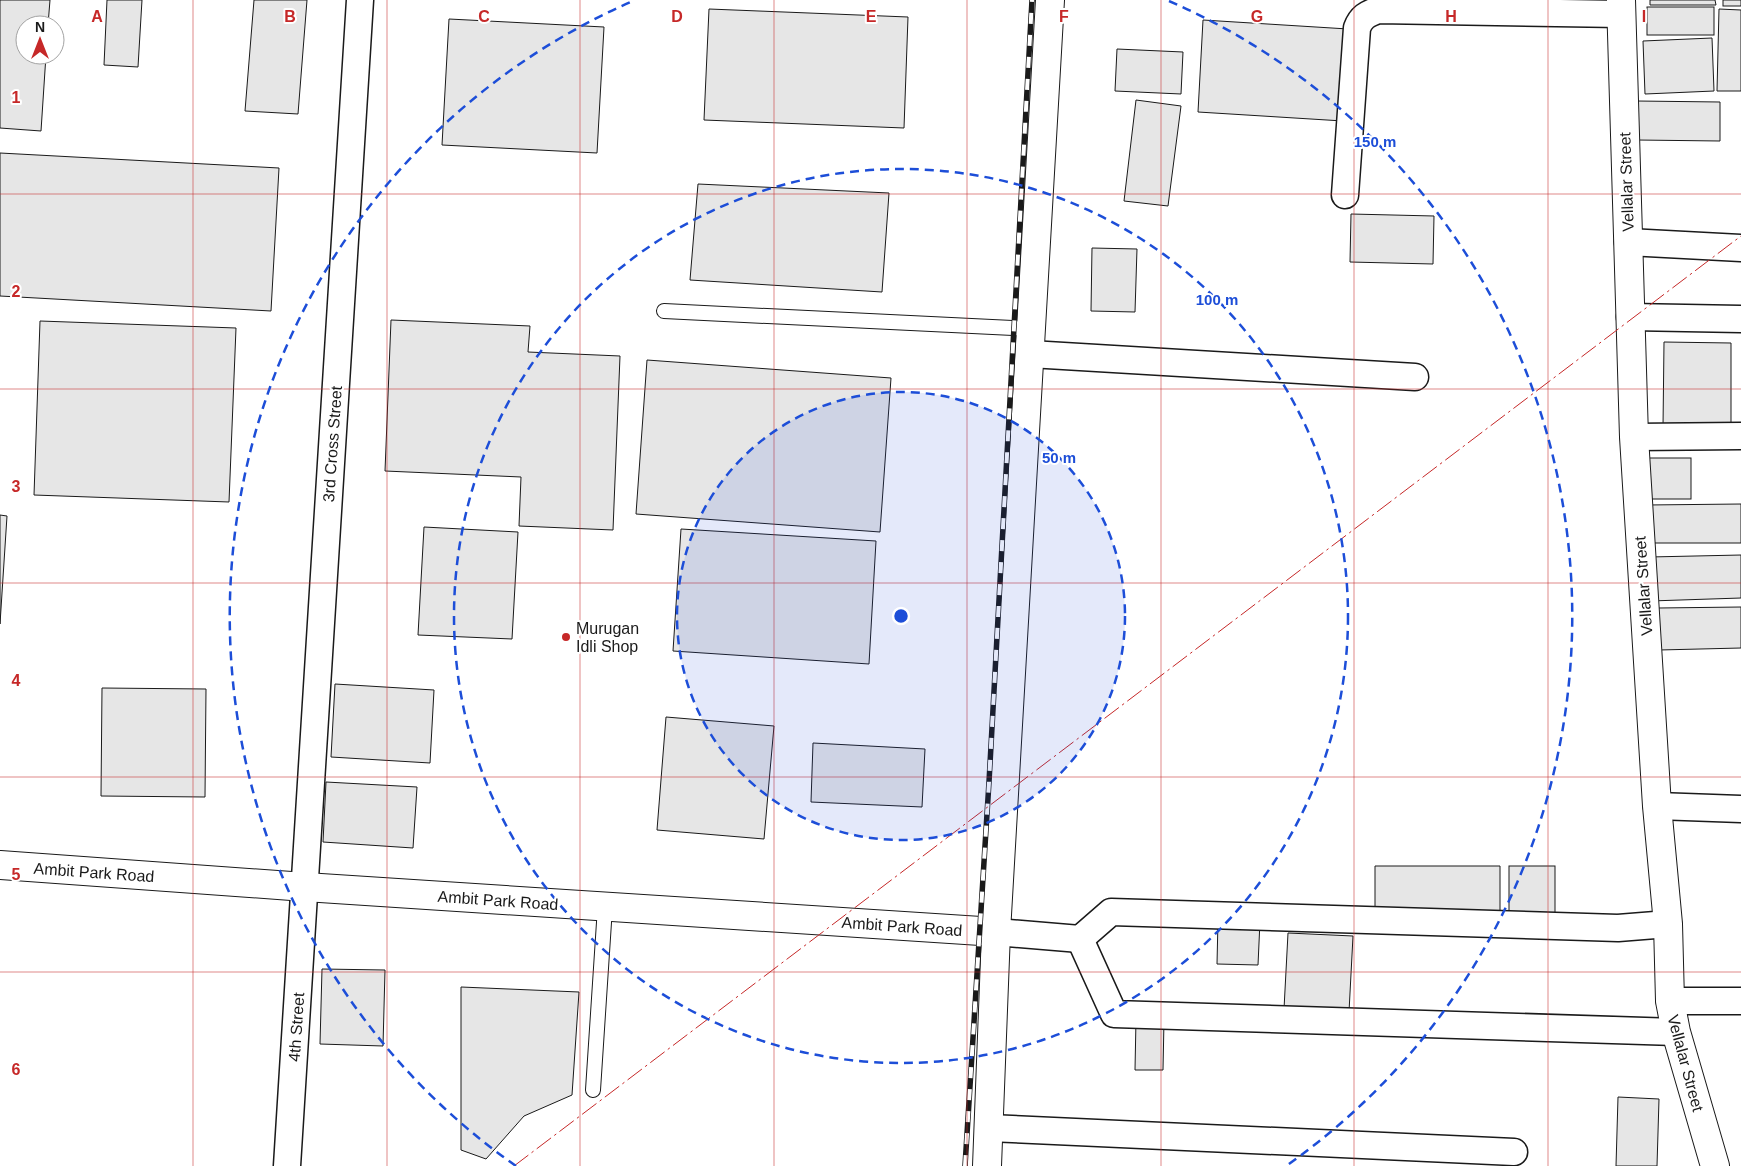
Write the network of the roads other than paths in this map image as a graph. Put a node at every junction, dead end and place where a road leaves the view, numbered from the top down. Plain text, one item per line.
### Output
1 (360, 0) edge
2 (1050, 0) edge
3 (1621, 7) edge
4 (1345, 195) dead end
5 (1628, 242) junction
6 (1741, 248) edge
7 (664, 311) dead end
8 (1630, 317) junction
9 (1741, 319) edge
10 (1030, 341) junction
11 (1415, 377) dead end
12 (1741, 436) edge
13 (1634, 437) junction
14 (1657, 806) junction
15 (1741, 809) edge
16 (0, 865) edge
17 (305, 887) junction
18 (605, 907) junction
19 (1668, 924) junction
20 (996, 932) junction
21 (1080, 939) junction
22 (1670, 1001) junction
23 (1741, 1001) edge
24 (1676, 1032) junction
25 (593, 1090) dead end
26 (988, 1128) junction
27 (1514, 1152) dead end
28 (287, 1166) edge
29 (987, 1166) edge
30 (1715, 1166) edge

1 - 17 street, 3rd Cross Street
2 - 10 street
3 - 4 street
3 - 5 street, Vellalar Street
5 - 6 street
5 - 8 street, Vellalar Street
7 - 10 lane
8 - 9 street
8 - 13 street, Vellalar Street
10 - 11 street
10 - 20 street
12 - 13 street
13 - 14 street, Vellalar Street
14 - 15 street
14 - 19 street, Vellalar Street
16 - 17 street, Ambit Park Road
17 - 18 street, Ambit Park Road
17 - 28 street, 4th Street
18 - 20 street, Ambit Park Road
18 - 25 lane
19 - 21 street
19 - 22 street, Vellalar Street
20 - 21 street
20 - 26 street
21 - 24 street
22 - 23 street
22 - 24 street, Vellalar Street
24 - 30 street, Vellalar Street
26 - 27 street
26 - 29 street

